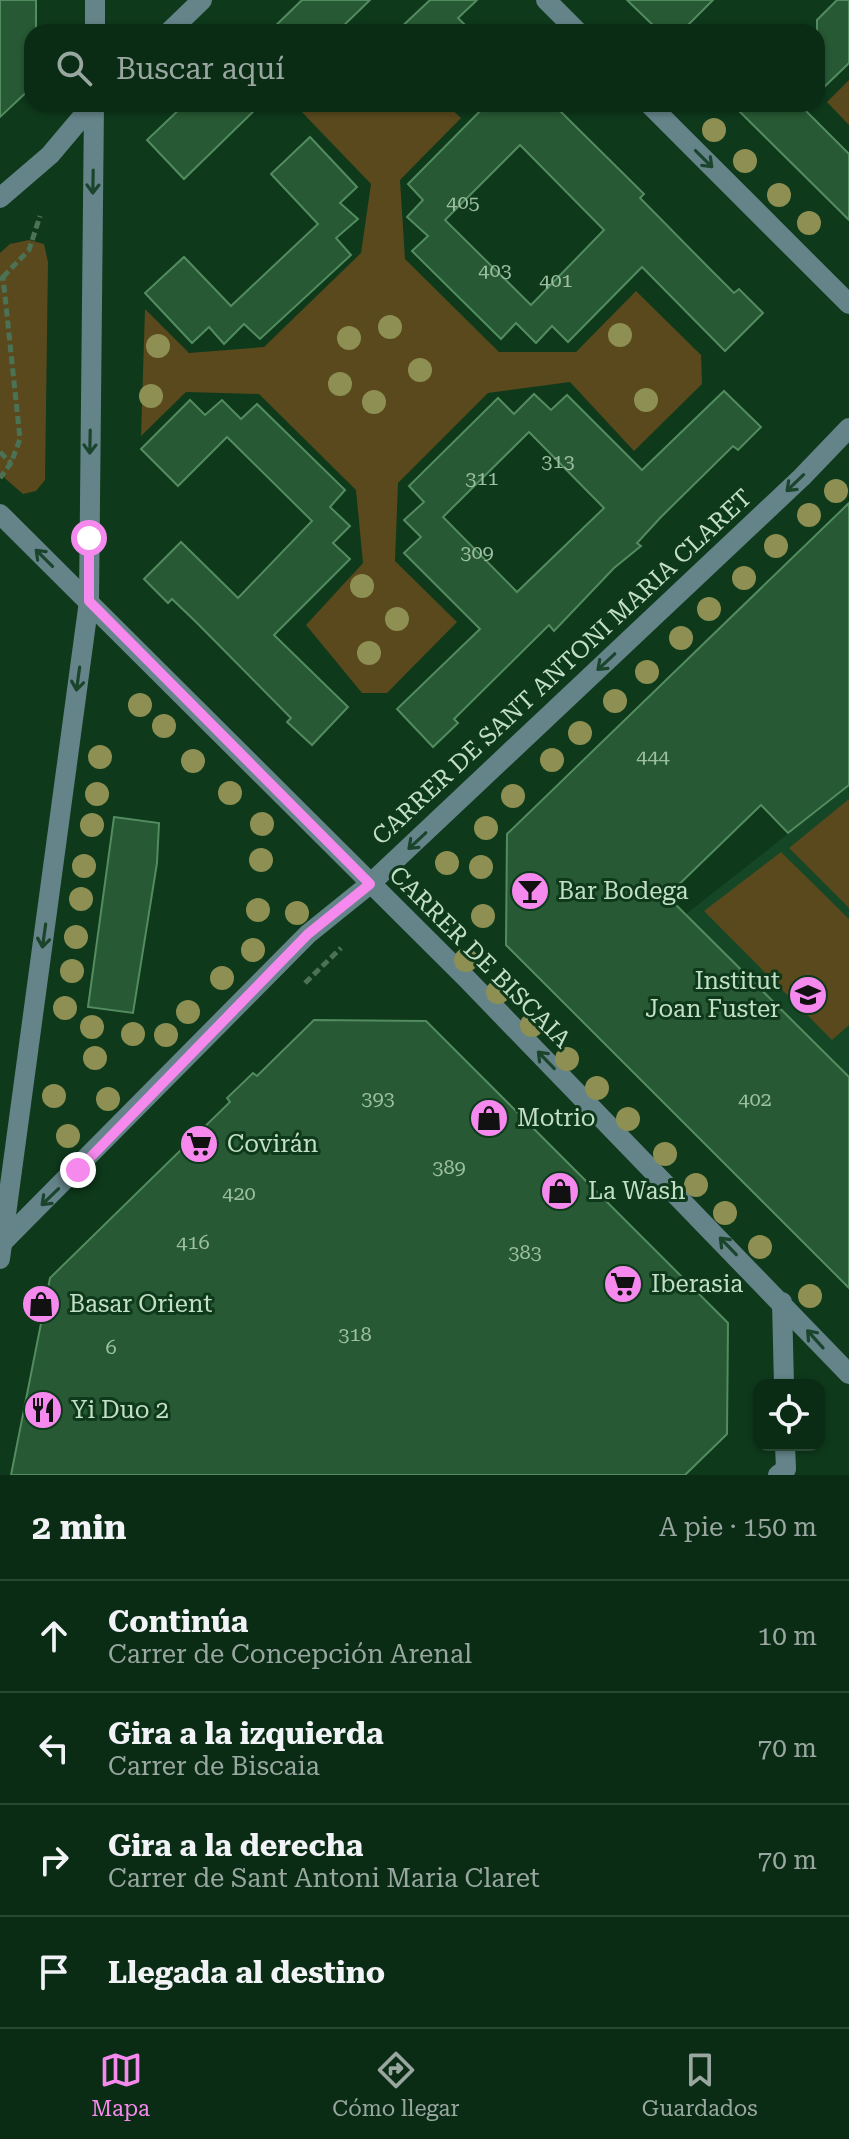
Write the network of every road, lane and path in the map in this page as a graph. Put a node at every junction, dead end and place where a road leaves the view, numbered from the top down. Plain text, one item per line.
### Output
1 (95, 0) edge
2 (202, 0) edge
3 (546, 0) edge
4 (95, 24) edge
5 (177, 24) edge
6 (570, 24) edge
7 (87, 112) edge
8 (94, 112) edge
9 (657, 112) edge
10 (0, 198) edge
11 (40, 216) dead end
12 (2, 279) edge
13 (849, 304) edge
14 (849, 428) edge
15 (0, 452) edge
16 (11, 463) junction
17 (0, 478) edge
18 (0, 514) edge
19 (89, 601) junction
20 (370, 884) junction
21 (1, 1248) edge
22 (782, 1302) junction
23 (849, 1374) edge
24 (784, 1379) edge
25 (785, 1451) edge
26 (778, 1475) edge

1 - 4 street
2 - 5 street
3 - 6 street
7 - 10 street
8 -> 19 street
9 -> 13 street
11 - 12 path
12 - 16 path
14 -> 20 street, CARRER DE SANT ANTONI MARIA CLARET
15 - 16 path
16 - 17 path
19 -> 18 street, CARRER DE BISCAIA
19 - 20 street, CARRER DE BISCAIA
19 -> 21 street
20 -> 21 street, CARRER DE SANT ANTONI MARIA CLARET
22 -> 20 street, CARRER DE BISCAIA
23 -> 22 street, CARRER DE BISCAIA
22 - 24 street
25 - 26 street

